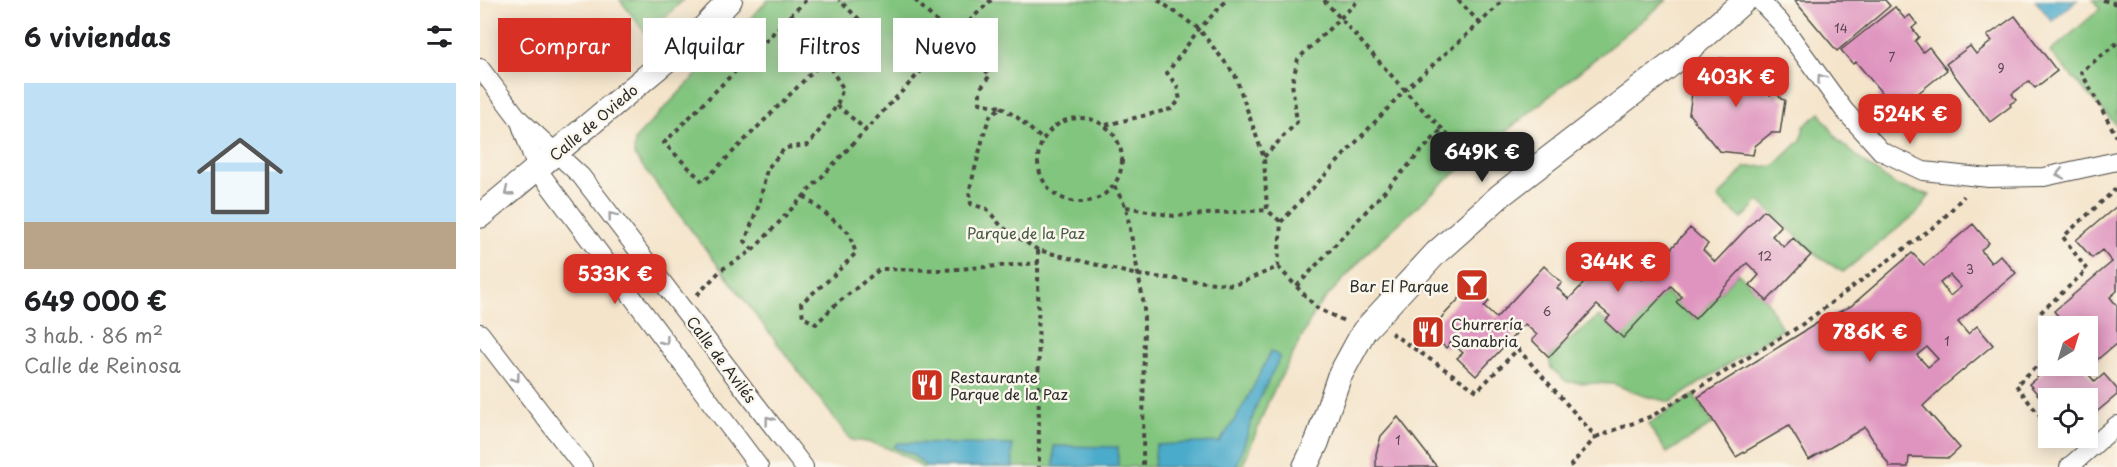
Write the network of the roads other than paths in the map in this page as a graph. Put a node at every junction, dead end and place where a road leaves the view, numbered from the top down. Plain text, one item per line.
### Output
1 (730, 0) edge
2 (1744, 0) edge
3 (1759, 0) edge
4 (480, 68) edge
5 (518, 118) junction
6 (557, 153) junction
7 (2117, 161) edge
8 (537, 169) junction
9 (480, 216) edge
10 (480, 333) edge
11 (2117, 425) edge
12 (1317, 441) junction
13 (583, 467) edge
14 (759, 467) edge
15 (804, 467) edge
16 (1305, 467) edge
17 (1322, 467) edge
18 (2069, 467) edge

1 - 6 street, Calle de Oviedo
2 - 12 street
7 -> 3 street
4 - 5 street, Calle de Avilés
5 - 6 street, Calle de Avilés
5 - 8 street, Calle de Avilés
6 - 8 street, Calle de Oviedo
15 -> 6 street, Calle de Avilés
8 -> 9 street, Calle de Oviedo
8 -> 14 street, Calle de Avilés
10 -> 13 street
11 - 18 street
12 - 16 street
12 - 17 street

